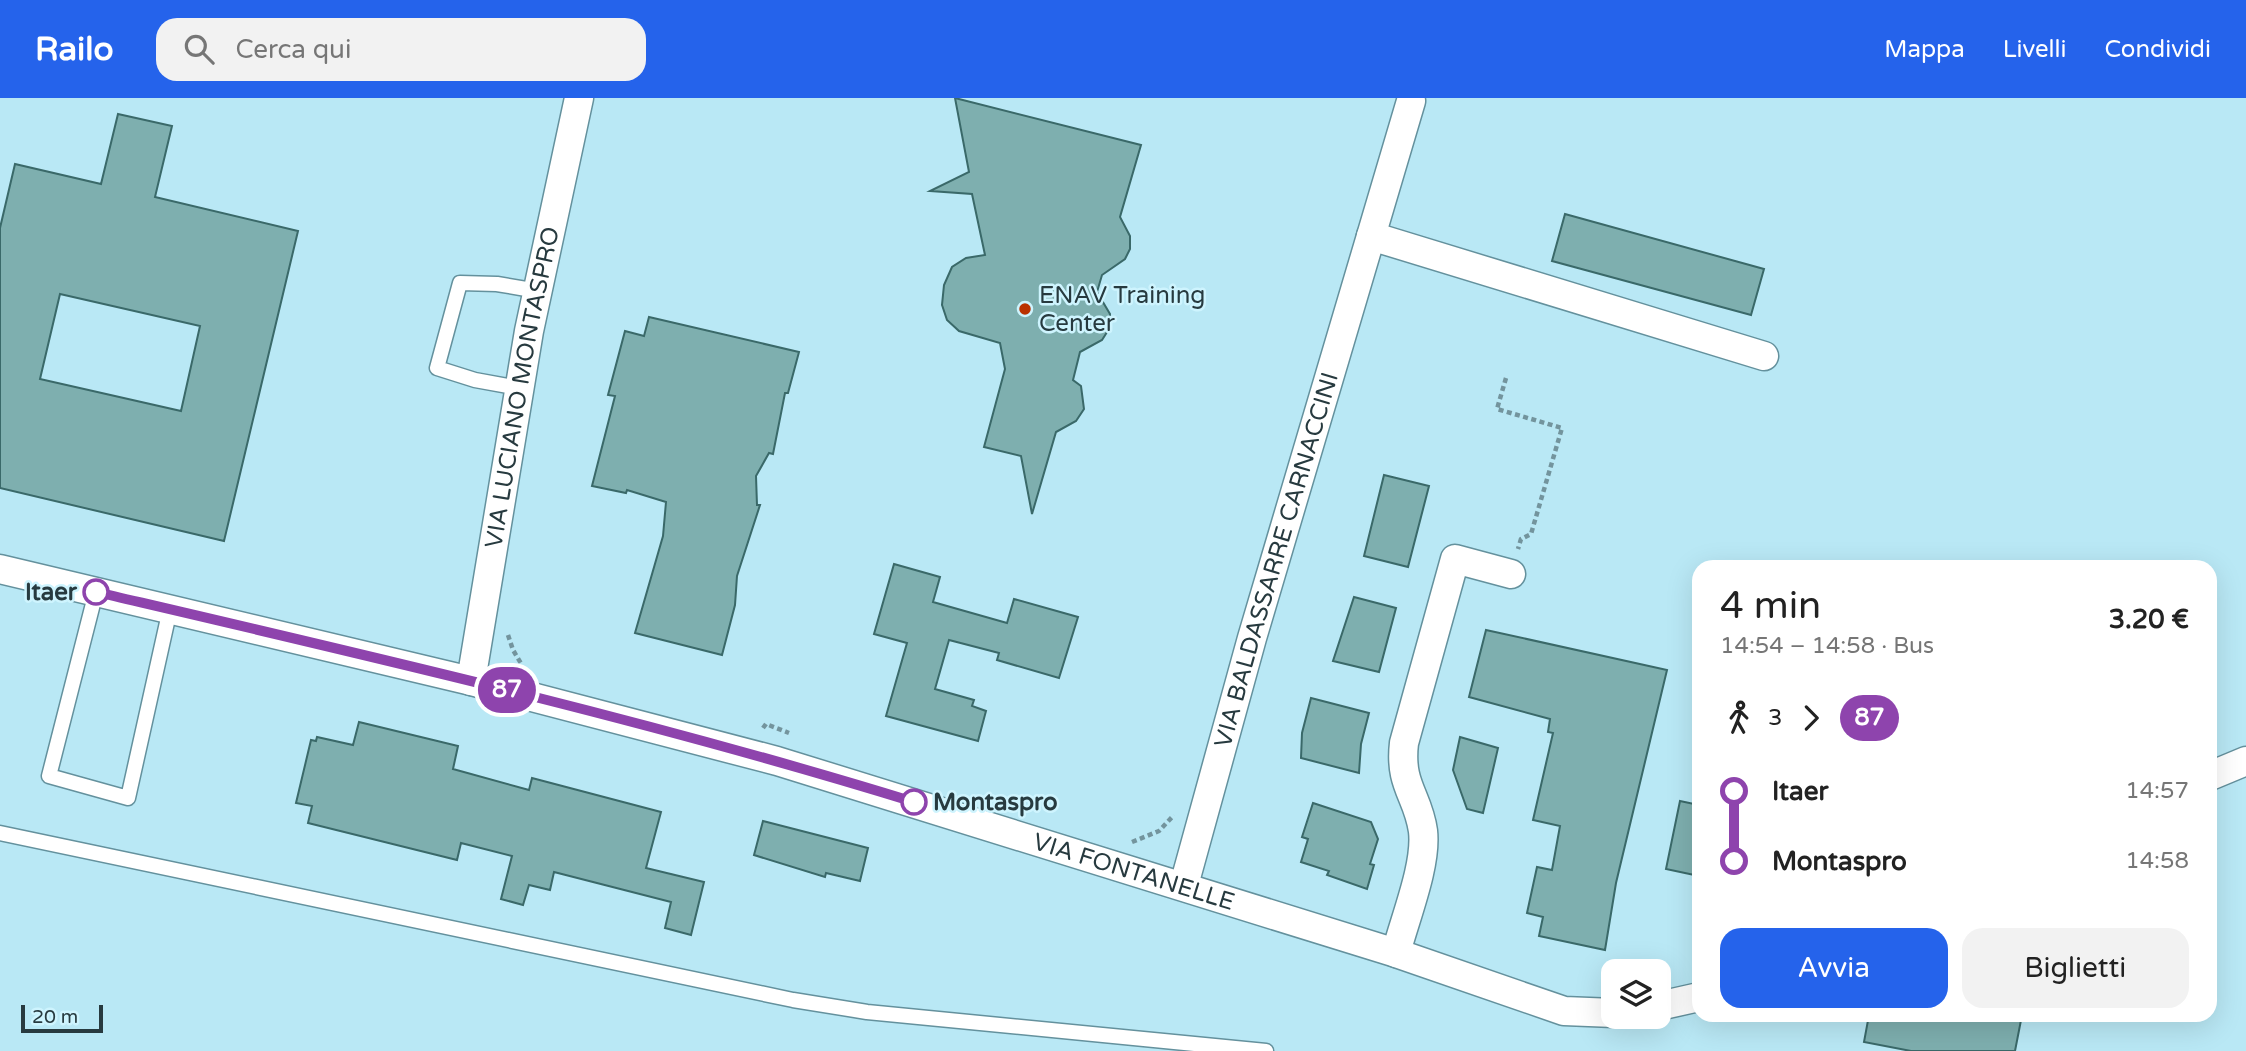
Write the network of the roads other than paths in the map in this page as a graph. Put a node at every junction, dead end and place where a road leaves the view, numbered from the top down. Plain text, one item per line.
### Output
1 (579, 98) edge
2 (1411, 101) dead end
3 (1371, 236) junction
4 (538, 291) junction
5 (1763, 356) dead end
6 (519, 388) junction
7 (0, 569) edge
8 (1511, 574) road end
9 (96, 592) junction
10 (170, 609) junction
11 (471, 681) junction
12 (2246, 761) edge
13 (2217, 773) edge
14 (0, 833) edge
15 (1184, 885) junction
16 (1396, 953) junction
17 (1692, 999) edge
18 (1671, 1003) edge
19 (1601, 1012) edge
20 (1266, 1051) edge

1 - 4 street, VIA LUCIANO MONTASPRO
2 - 3 street, VIA BALDASSARRE CARNACCINI
3 - 5 street
3 - 15 street, VIA BALDASSARRE CARNACCINI
4 - 6 street, VIA LUCIANO MONTASPRO
4 - 6 lane
6 - 11 street, VIA LUCIANO MONTASPRO
7 - 9 street, VIA FONTANELLE
8 - 16 street
9 - 10 street, VIA FONTANELLE
9 - 10 lane
10 - 11 street, VIA FONTANELLE
11 - 15 street, VIA FONTANELLE
12 - 13 street
14 - 20 lane
15 - 16 street, VIA FONTANELLE
16 - 19 street, VIA FONTANELLE
17 - 18 street

